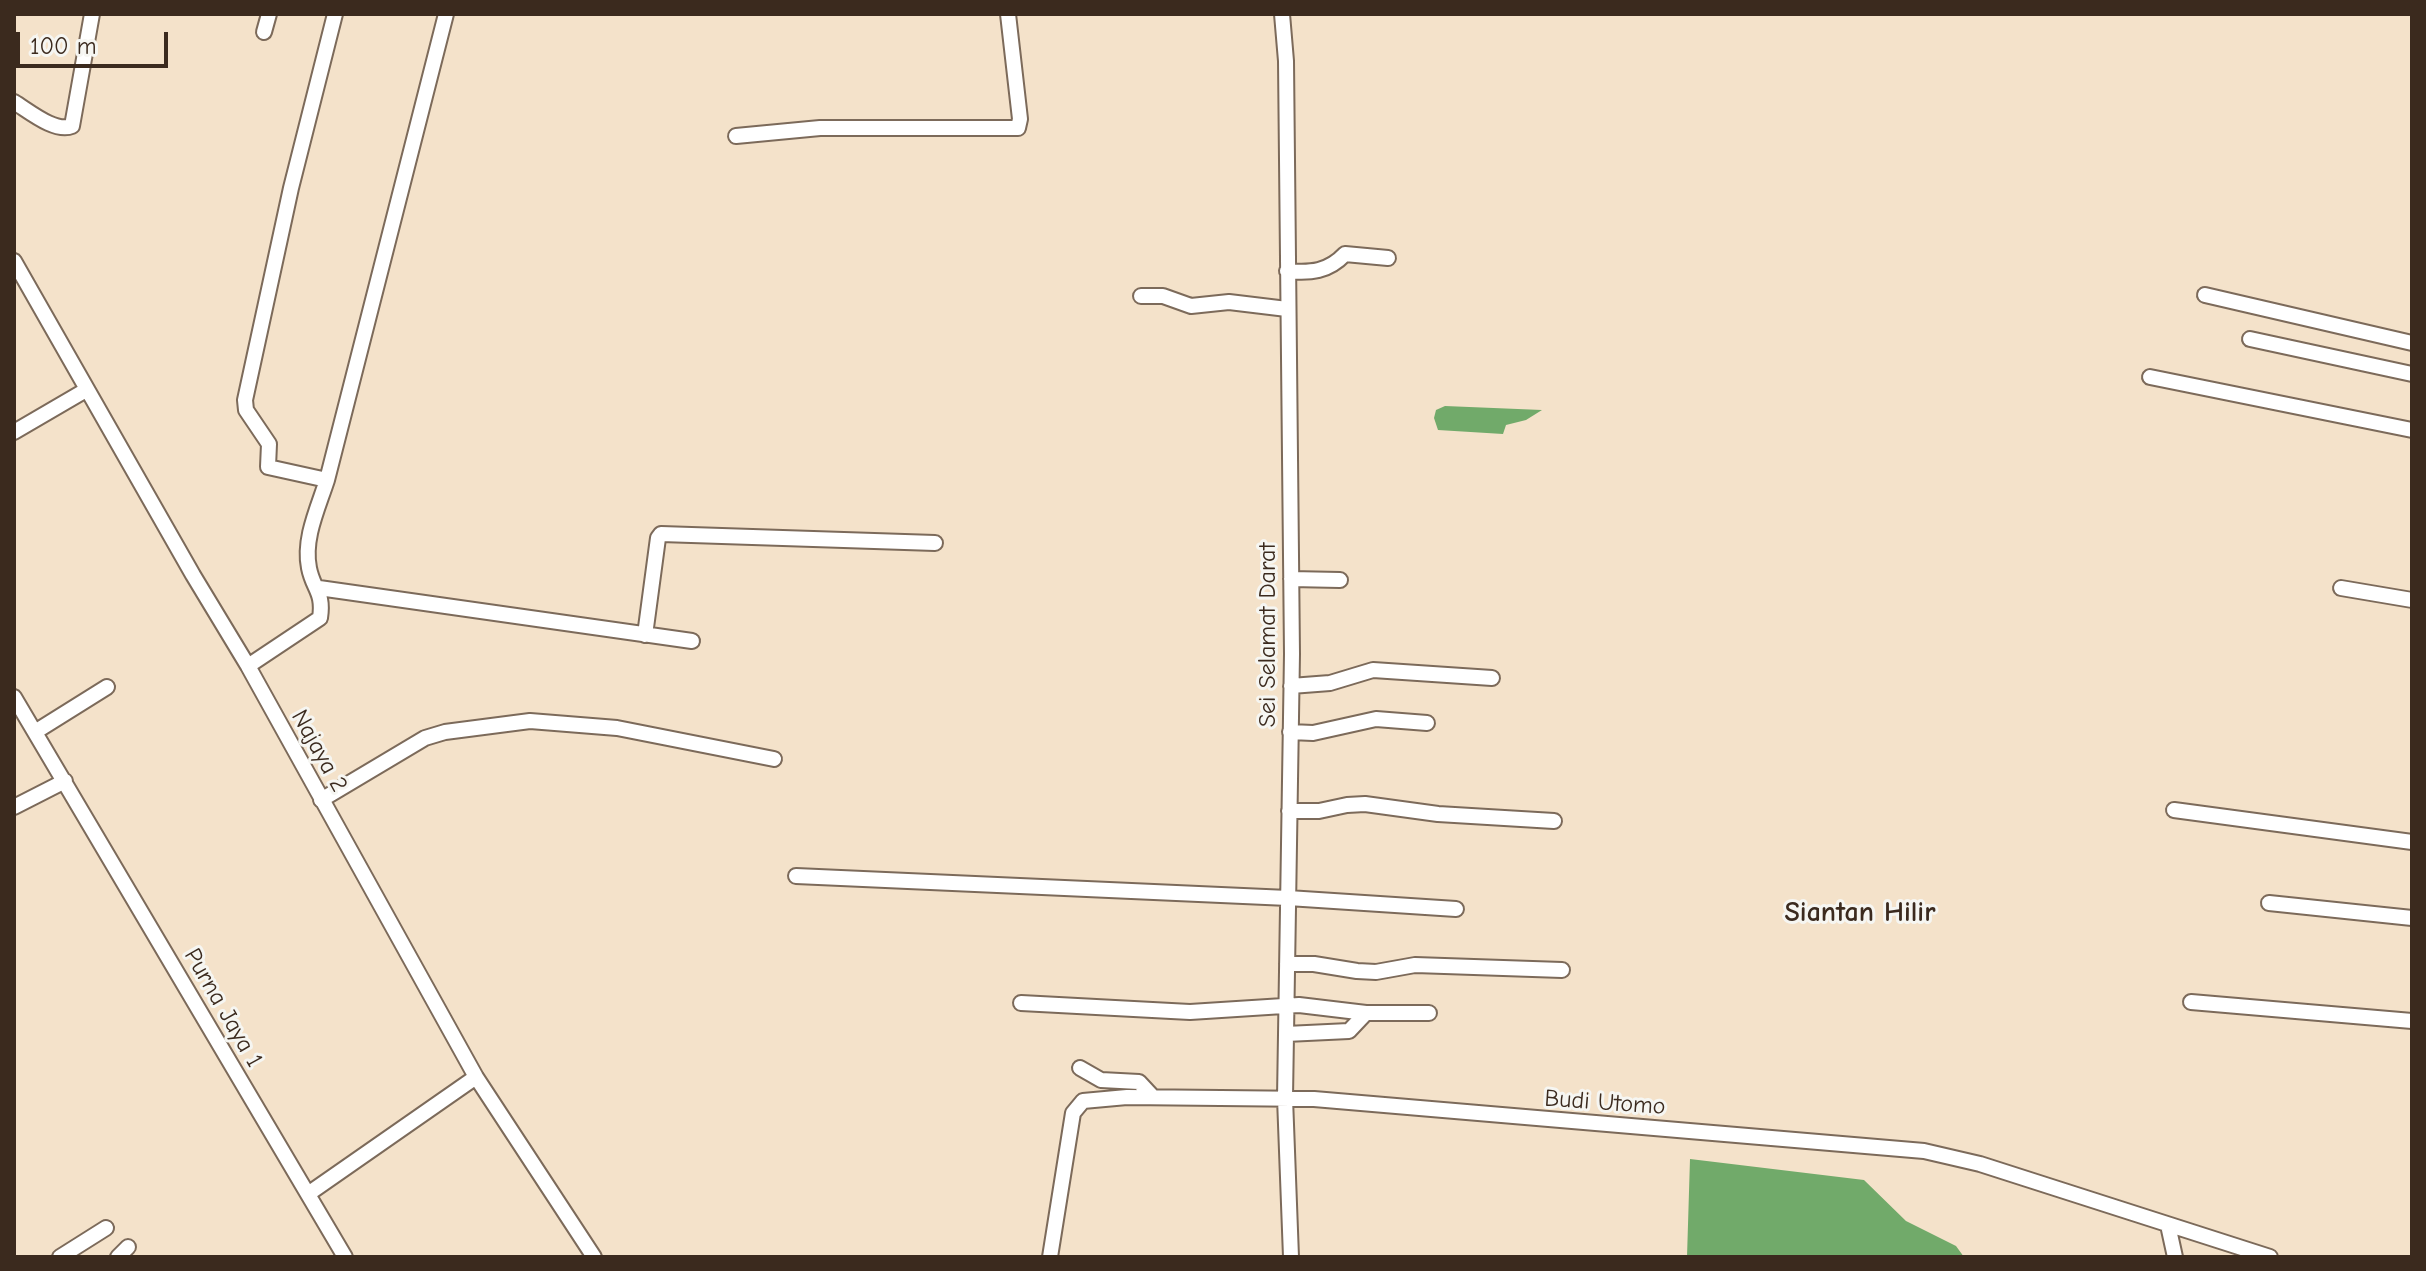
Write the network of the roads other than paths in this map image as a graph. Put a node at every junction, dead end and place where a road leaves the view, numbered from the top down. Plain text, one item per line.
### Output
1 (92, 14) edge
2 (269, 14) edge
3 (335, 14) edge
4 (446, 14) edge
5 (1008, 14) edge
6 (1282, 14) edge
7 (264, 32) dead end
8 (14, 102) edge
9 (736, 136) dead end
10 (1388, 258) dead end
11 (14, 261) edge
12 (1296, 272) junction
13 (2205, 295) dead end
14 (1141, 296) dead end
15 (1287, 309) junction
16 (2250, 339) dead end
17 (2412, 343) edge
18 (2412, 374) edge
19 (2150, 377) dead end
20 (86, 390) junction
21 (2412, 430) edge
22 (14, 432) edge
23 (327, 480) junction
24 (935, 543) dead end
25 (1302, 579) junction
26 (1340, 580) dead end
27 (319, 588) junction
28 (2341, 588) dead end
29 (2412, 600) edge
30 (645, 635) junction
31 (692, 641) dead end
32 (248, 666) junction
33 (1492, 678) dead end
34 (1302, 685) junction
35 (107, 687) dead end
36 (14, 697) edge
37 (1427, 723) dead end
38 (35, 732) junction
39 (1301, 732) junction
40 (774, 759) dead end
41 (65, 781) junction
42 (321, 800) junction
43 (14, 807) edge
44 (2174, 810) dead end
45 (1295, 811) junction
46 (1554, 821) dead end
47 (2412, 842) edge
48 (796, 876) dead end
49 (1293, 898) junction
50 (2269, 903) dead end
51 (1456, 909) dead end
52 (2412, 918) edge
53 (1301, 964) junction
54 (1562, 970) dead end
55 (2191, 1002) dead end
56 (1021, 1003) dead end
57 (1300, 1006) junction
58 (1366, 1013) junction
59 (1429, 1013) dead end
60 (2412, 1021) edge
61 (1300, 1034) junction
62 (1080, 1068) dead end
63 (476, 1077) junction
64 (1153, 1097) junction
65 (1291, 1098) junction
66 (308, 1194) junction
67 (2168, 1225) junction
68 (106, 1228) dead end
69 (60, 1257) edge
70 (345, 1257) edge
71 (594, 1257) edge
72 (1050, 1257) edge
73 (1291, 1257) edge
74 (2175, 1257) edge
75 (2270, 1257) edge

1 - 8 street
2 - 7 street
3 - 23 street
4 - 23 street
5 - 9 street
6 - 12 street, Sei Selamat Darat
10 - 12 street
11 - 20 street, Najaya 2
12 - 15 street, Sei Selamat Darat
13 - 17 street
14 - 15 street
15 - 25 street, Sei Selamat Darat
16 - 18 street
19 - 21 street
20 - 22 street
20 - 32 street, Najaya 2
23 - 27 street
24 - 30 street
25 - 26 street
25 - 34 street, Sei Selamat Darat
27 - 30 street
27 - 32 street
28 - 29 street
30 - 31 street
32 - 42 street, Najaya 2
33 - 34 street
34 - 39 street, Sei Selamat Darat
35 - 38 street
36 - 38 street, Purna Jaya 1
37 - 39 street
38 - 41 street, Purna Jaya 1
39 - 45 street, Sei Selamat Darat
40 - 42 street
41 - 43 street
41 - 66 street, Purna Jaya 1
42 - 63 street, Najaya 2
44 - 47 street
45 - 46 street
45 - 49 street, Sei Selamat Darat
48 - 49 street
49 - 51 street
49 - 53 street, Sei Selamat Darat
50 - 52 street
53 - 54 street
53 - 57 street, Sei Selamat Darat
55 - 60 street
56 - 57 street
57 - 58 street
57 - 61 street, Sei Selamat Darat
58 - 59 street
58 - 61 street
61 - 65 street, Sei Selamat Darat
62 - 64 street
63 - 66 street
63 - 71 street, Najaya 2
64 - 65 street, Budi Utomo
64 - 72 street, Budi Utomo
65 - 67 street, Budi Utomo
65 - 73 street, Sei Selamat Darat
66 - 70 street, Purna Jaya 1
67 - 74 street
67 - 75 street, Budi Utomo
68 - 69 street

